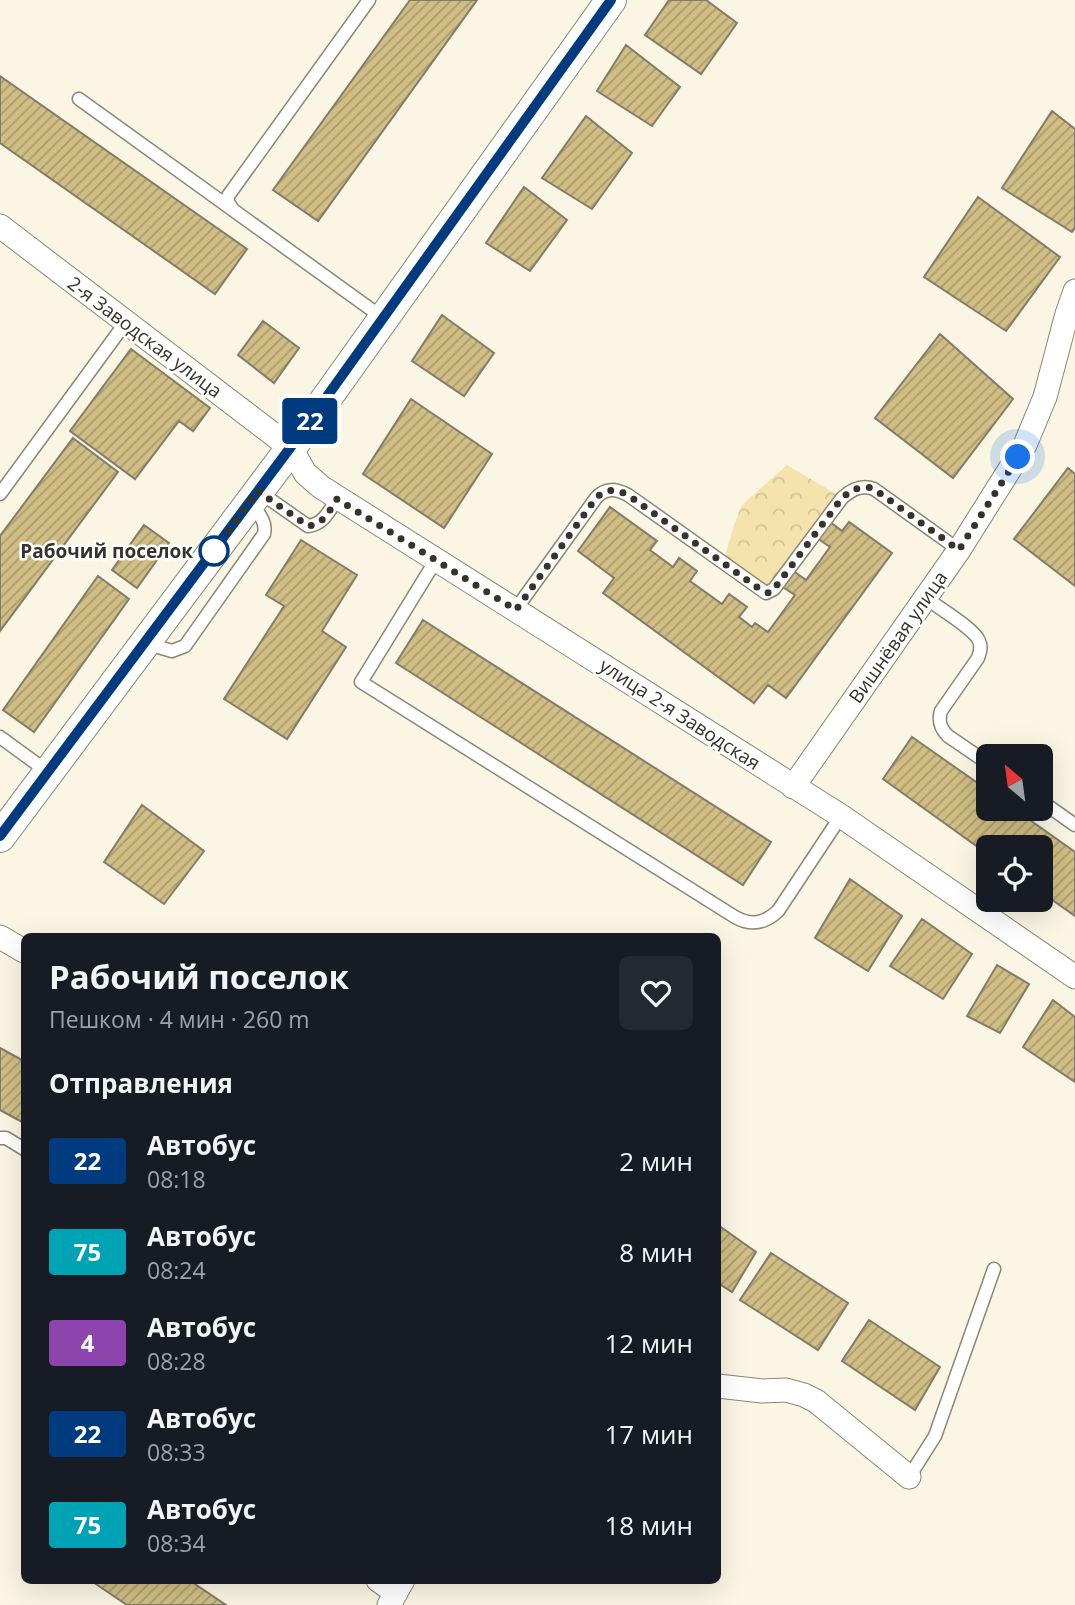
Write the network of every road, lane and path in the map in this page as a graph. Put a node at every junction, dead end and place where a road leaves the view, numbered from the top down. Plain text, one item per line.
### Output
1 (369, 0) edge
2 (611, 0) edge
3 (79, 99) dead end
4 (238, 215) junction
5 (0, 226) edge
6 (1075, 291) edge
7 (383, 318) junction
8 (126, 322) junction
9 (290, 448) junction
10 (0, 494) edge
11 (254, 497) junction
12 (337, 499) junction
13 (959, 550) junction
14 (436, 560) junction
15 (926, 598) junction
16 (516, 610) junction
17 (0, 737) edge
18 (976, 755) edge
19 (48, 772) junction
20 (793, 787) junction
21 (1054, 810) edge
22 (841, 816) junction
23 (1075, 825) edge
24 (0, 836) edge
25 (0, 937) edge
26 (21, 949) edge
27 (1075, 977) edge
28 (0, 1138) edge
29 (21, 1147) edge
30 (994, 1269) dead end
31 (721, 1386) edge
32 (909, 1476) joint

1 - 4 lane
2 - 7 street
3 - 4 lane
4 - 7 lane
5 - 8 street, 2-я Заводская улица
6 - 13 street, Вишнёвая улица
7 - 9 street
8 - 9 street, 2-я Заводская улица
8 - 10 lane
9 - 11 street
9 - 12 street, улица 2-я Заводская
11 - 12 lane
11 - 19 street
12 - 14 street, улица 2-я Заводская
13 - 15 street, Вишнёвая улица
13 - 16 lane
14 - 16 street, улица 2-я Заводская
14 - 22 lane
15 - 18 lane
15 - 20 street, Вишнёвая улица
16 - 20 street, улица 2-я Заводская
17 - 19 lane
19 - 24 street
20 - 22 street, улица 2-я Заводская
21 - 23 lane
22 - 27 street, улица 2-я Заводская
25 - 26 street
28 - 29 lane
30 - 32 lane
31 - 32 street

